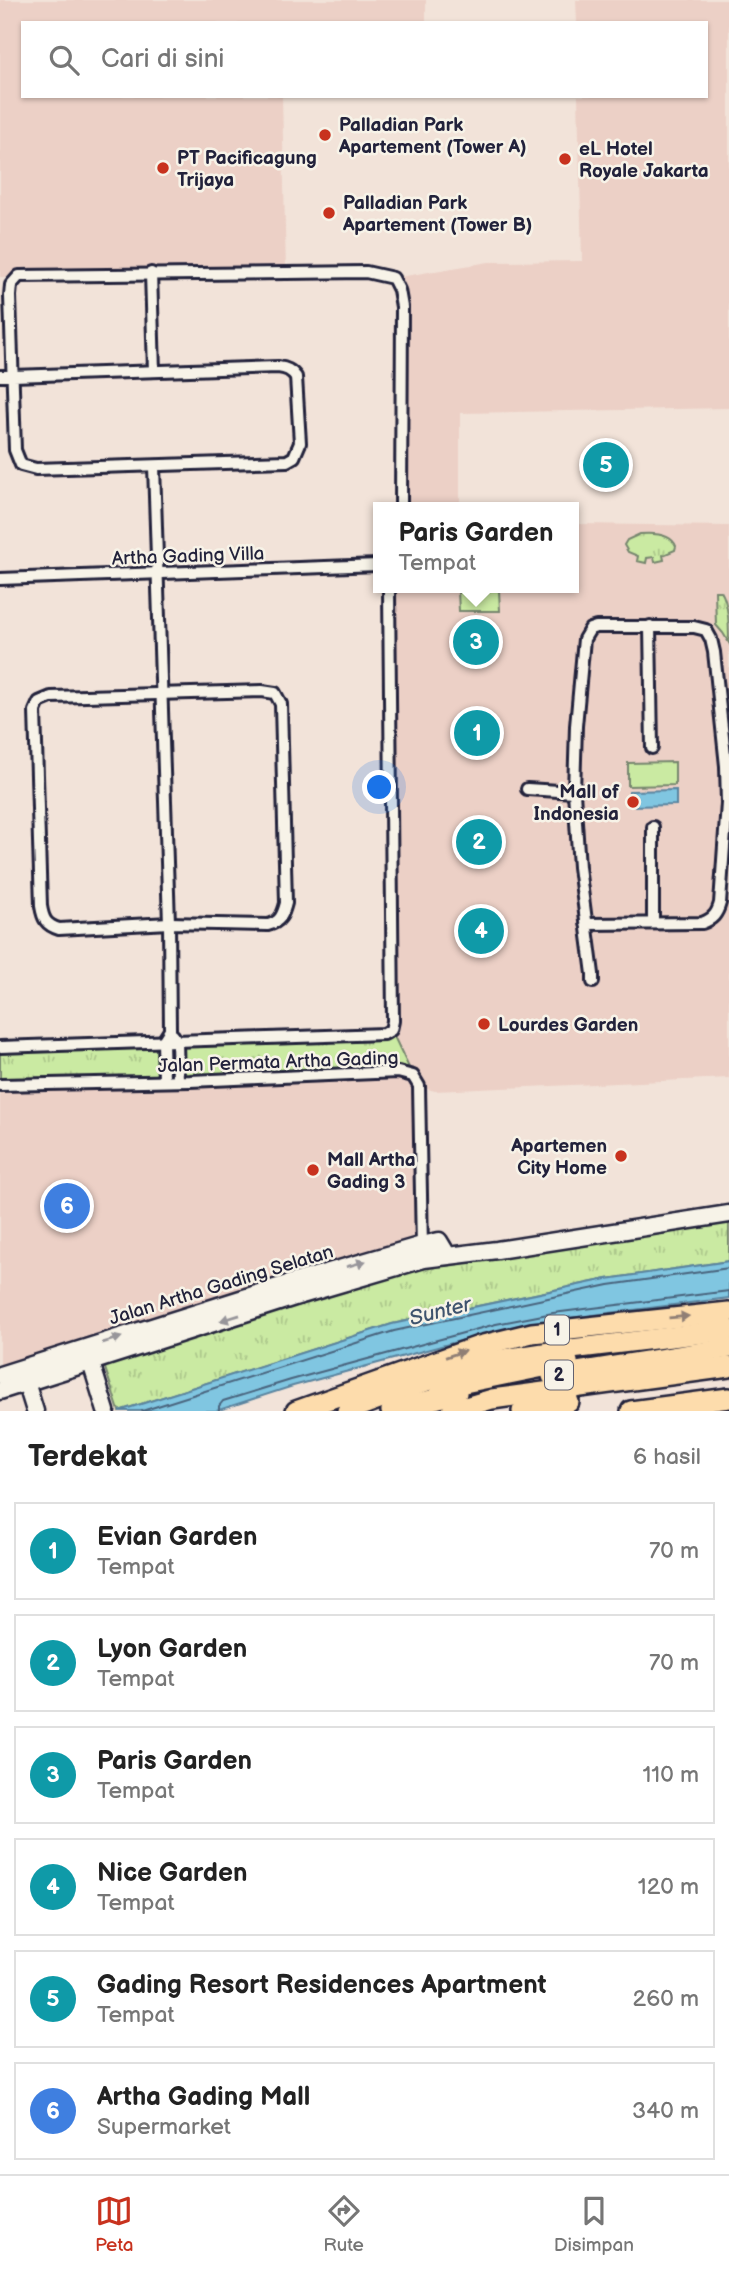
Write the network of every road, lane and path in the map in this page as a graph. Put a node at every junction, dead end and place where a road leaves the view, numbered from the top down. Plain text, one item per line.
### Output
1 (151, 273) junction
2 (154, 371) junction
3 (0, 376) edge
4 (13, 376) junction
5 (154, 466) junction
6 (401, 502) edge
7 (373, 565) edge
8 (157, 574) junction
9 (0, 579) edge
10 (389, 593) edge
11 (650, 626) junction
12 (161, 695) junction
13 (652, 748) dead end
14 (527, 789) dead end
15 (574, 792) junction
16 (653, 827) dead end
17 (169, 923) junction
18 (653, 923) junction
19 (586, 925) junction
20 (593, 982) dead end
21 (170, 1030) junction
22 (163, 1041) junction
23 (177, 1041) junction
24 (0, 1047) edge
25 (164, 1081) junction
26 (178, 1081) junction
27 (0, 1085) edge
28 (729, 1214) edge
29 (423, 1252) junction
30 (729, 1312) edge
31 (729, 1330) edge
32 (729, 1338) edge
33 (729, 1348) edge
34 (90, 1360) junction
35 (729, 1367) edge
36 (0, 1375) edge
37 (729, 1379) edge
38 (27, 1385) junction
39 (0, 1391) edge
40 (729, 1398) edge
41 (631, 1401) edge
42 (386, 1405) edge
43 (105, 1406) edge
44 (729, 1410) edge
45 (35, 1411) edge
46 (296, 1411) edge
47 (347, 1411) edge
48 (452, 1411) edge
49 (516, 1411) edge
50 (522, 1411) edge
51 (722, 1411) edge

1 - 2 street
1 - 4 street
1 - 6 street
2 - 4 street
2 - 5 street
3 - 4 street
4 - 5 street
5 - 8 street
7 - 8 street, Artha Gading Villa
8 - 9 street, Artha Gading Villa
8 - 12 street
10 - 23 street
11 - 13 street
11 - 15 street
11 - 18 street
12 - 17 street
12 - 17 street
12 - 17 street
14 - 15 street
15 - 19 street
16 - 18 street
17 - 21 street
18 - 19 street
19 - 20 street
21 - 22 street
21 - 23 street
22 - 23 street
22 - 24 street
22 - 25 street
23 - 26 street
25 - 26 street, Jalan Permata Artha Gading
25 - 27 street, Jalan Permata Artha Gading
26 - 29 street, Jalan Permata Artha Gading
28 - 29 street, Jalan Artha Gading Selatan
29 - 34 street, Jalan Artha Gading Selatan
46 -> 30 highway, 1
31 - 42 highway
32 - 42 highway
33 - 42 highway, 2
34 - 36 street, Jalan Artha Gading Selatan
34 - 38 street, Jalan Artha Gading Selatan
34 - 43 street
35 - 48 highway, 2
37 - 41 highway
38 - 39 street, Jalan Artha Gading Selatan
38 - 45 street
40 - 41 highway
41 - 49 highway
41 - 50 highway
42 - 47 highway
44 - 51 highway

